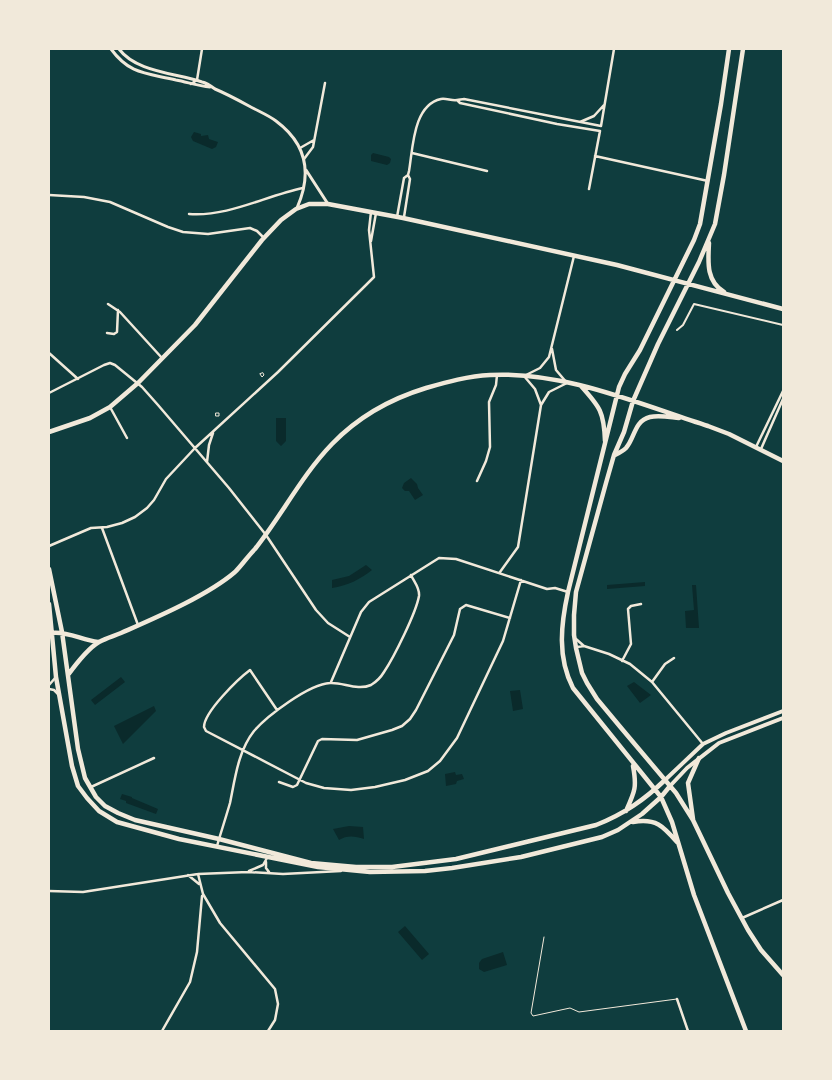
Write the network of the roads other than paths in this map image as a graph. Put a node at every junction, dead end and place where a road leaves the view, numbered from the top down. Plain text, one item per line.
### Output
1 (111, 49) edge
2 (119, 49) edge
3 (202, 49) edge
4 (614, 49) edge
5 (729, 49) edge
6 (743, 49) edge
7 (197, 80) junction
8 (190, 84) junction
9 (325, 84) dead end
10 (213, 88) junction
11 (458, 100) junction
12 (604, 105) junction
13 (579, 122) junction
14 (601, 126) junction
15 (600, 131) junction
16 (314, 140) junction
17 (300, 148) junction
18 (412, 154) junction
19 (595, 156) junction
20 (304, 158) junction
21 (306, 170) junction
22 (487, 171) dead end
23 (408, 175) junction
24 (708, 181) junction
25 (304, 188) junction
26 (589, 188) dead end
27 (49, 195) edge
28 (328, 204) junction
29 (296, 209) junction
30 (373, 212) junction
31 (188, 214) dead end
32 (397, 217) junction
33 (404, 218) junction
34 (264, 238) junction
35 (709, 240) junction
36 (371, 243) junction
37 (574, 256) junction
38 (674, 280) junction
39 (688, 285) junction
40 (729, 296) junction
41 (108, 304) dead end
42 (783, 309) edge
43 (118, 310) junction
44 (783, 325) edge
45 (677, 330) dead end
46 (107, 333) dead end
47 (552, 349) junction
48 (49, 353) edge
49 (162, 358) junction
50 (497, 375) junction
51 (524, 376) junction
52 (78, 379) junction
53 (567, 383) junction
54 (138, 384) junction
55 (581, 386) junction
56 (783, 391) edge
57 (49, 393) edge
58 (617, 397) junction
59 (783, 399) edge
60 (632, 401) junction
61 (541, 405) junction
62 (110, 407) junction
63 (688, 420) junction
64 (49, 432) edge
65 (213, 432) junction
66 (127, 438) dead end
67 (195, 448) junction
68 (758, 448) junction
69 (605, 450) junction
70 (614, 455) junction
71 (783, 461) edge
72 (207, 462) junction
73 (477, 481) dead end
74 (102, 527) junction
75 (266, 535) junction
76 (49, 546) edge
77 (49, 569) edge
78 (500, 572) junction
79 (411, 575) junction
80 (520, 580) junction
81 (568, 592) junction
82 (49, 604) edge
83 (641, 604) dead end
84 (510, 618) junction
85 (138, 625) junction
86 (62, 632) junction
87 (52, 633) junction
88 (574, 635) junction
89 (350, 637) junction
90 (98, 642) junction
91 (584, 646) junction
92 (576, 648) junction
93 (674, 658) dead end
94 (622, 660) junction
95 (68, 675) junction
96 (56, 677) junction
97 (652, 682) junction
98 (331, 683) junction
99 (49, 684) edge
100 (49, 689) edge
101 (59, 695) junction
102 (277, 710) junction
103 (783, 712) edge
104 (783, 718) edge
105 (703, 744) junction
106 (243, 751) junction
107 (154, 758) dead end
108 (699, 758) junction
109 (633, 763) junction
110 (300, 780) junction
111 (665, 780) junction
112 (279, 782) dead end
113 (670, 786) junction
114 (90, 788) junction
115 (654, 790) junction
116 (660, 798) junction
117 (626, 812) junction
118 (694, 820) junction
119 (631, 822) junction
120 (596, 825) junction
121 (603, 832) junction
122 (219, 838) junction
123 (680, 845) junction
124 (217, 846) junction
125 (473, 854) junction
126 (267, 859) junction
127 (474, 865) junction
128 (347, 871) junction
129 (248, 872) junction
130 (270, 873) junction
131 (198, 874) junction
132 (188, 876) junction
133 (200, 885) junction
134 (49, 892) edge
135 (203, 894) junction
136 (783, 900) edge
137 (741, 919) junction
138 (544, 937) dead end
139 (783, 975) edge
140 (677, 999) joint
141 (162, 1031) edge
142 (268, 1031) edge
143 (688, 1031) edge
144 (746, 1031) edge

1 - 8 street
2 - 7 street
3 - 7 street
4 - 12 street
5 - 24 main road
6 - 35 main road
7 - 8 street
7 - 10 street
8 - 10 street
9 - 16 street
10 - 17 street
11 - 13 street
11 - 15 street
11 - 18 street
12 - 13 street
12 - 14 street
13 - 14 street
14 - 15 street
15 - 19 street
16 - 17 street
16 - 20 street
17 - 20 street
18 - 22 street
18 - 23 street
19 - 24 street
19 - 26 street
20 - 21 street
21 - 25 street
21 - 28 street
23 - 32 street
23 - 33 street
24 - 38 main road
25 - 29 street
25 - 31 street
27 - 34 street
28 - 29 main road
28 - 30 main road
29 - 34 main road
30 - 32 main road
30 - 36 street
30 - 36 street
32 - 33 main road
33 - 37 main road
34 - 49 main road
35 - 39 main road
35 - 40 main road
36 - 65 street
37 - 38 main road
37 - 47 street
38 - 39 main road
38 - 58 main road
39 - 40 main road
39 - 60 main road
40 - 42 main road
41 - 43 street
43 - 46 street
43 - 49 street
44 - 45 street
47 - 51 street
47 - 53 street
48 - 52 street
49 - 54 main road
50 - 51 main road
50 - 73 street
50 - 75 main road
51 - 53 main road
51 - 61 street
52 - 54 street
52 - 57 street
53 - 55 main road
53 - 61 street
54 - 62 main road
54 - 67 street
55 - 58 main road
55 - 69 main road
56 - 68 street
58 - 60 main road
58 - 69 main road
59 - 68 street
60 - 63 main road
60 - 70 main road
61 - 78 street
62 - 64 main road
62 - 66 street
63 - 68 main road
63 - 70 main road
65 - 67 street
65 - 72 street
67 - 72 street
67 - 74 street
68 - 71 main road
69 - 81 main road
70 - 88 main road
72 - 75 street
74 - 76 street
74 - 85 street
75 - 85 main road
75 - 89 street
77 - 86 main road
78 - 79 street
78 - 80 street
79 - 89 street
79 - 98 street
80 - 81 street
80 - 84 street
81 - 109 main road
82 - 87 main road
83 - 94 street
84 - 110 street
84 - 110 street
85 - 90 main road
86 - 87 main road
86 - 90 main road
86 - 95 main road
87 - 96 main road
88 - 91 street
88 - 92 main road
89 - 98 street
90 - 95 main road
91 - 92 street
91 - 94 street
92 - 111 main road
93 - 97 street
94 - 97 street
95 - 114 main road
96 - 99 street
96 - 101 main road
97 - 105 street
98 - 102 street
100 - 101 street
101 - 124 main road
102 - 106 street
102 - 106 street
103 - 105 main road
104 - 108 main road
105 - 111 main road
106 - 110 street
106 - 122 street
107 - 114 street
108 - 113 main road
108 - 118 main road
109 - 115 main road
109 - 117 main road
110 - 112 street
111 - 113 main road
111 - 115 main road
113 - 116 main road
113 - 118 main road
114 - 122 main road
115 - 116 main road
115 - 117 main road
116 - 119 main road
116 - 123 main road
117 - 120 main road
118 - 137 main road
119 - 121 main road
119 - 123 main road
120 - 121 main road
120 - 125 main road
121 - 127 main road
122 - 124 street
122 - 125 main road
123 - 144 main road
124 - 126 main road
125 - 127 main road
126 - 128 main road
126 - 129 street
126 - 130 street
127 - 128 main road
128 - 130 street
129 - 130 street
129 - 131 street
131 - 132 street
131 - 133 street
132 - 133 street
132 - 134 street
133 - 135 street
135 - 141 street
135 - 142 street
136 - 137 street
137 - 139 main road
138 - 140 lane
140 - 143 street

